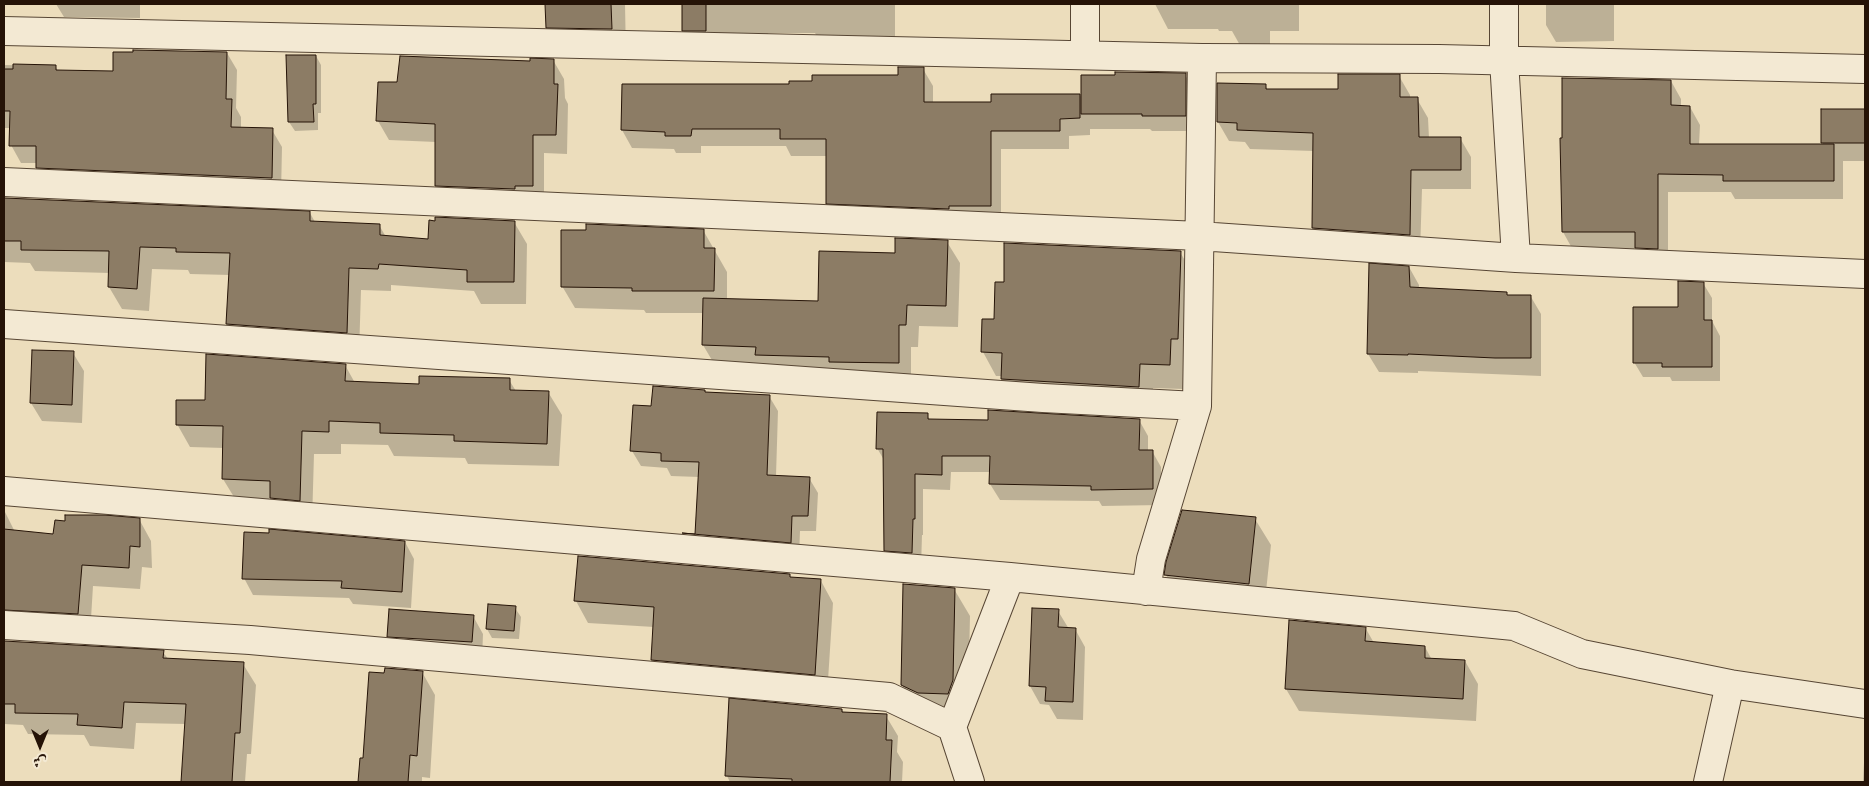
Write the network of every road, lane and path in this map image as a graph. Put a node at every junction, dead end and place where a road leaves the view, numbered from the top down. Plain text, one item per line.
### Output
1 (1085, 4) edge
2 (1504, 4) edge
3 (4, 31) edge
4 (1085, 54) junction
5 (1202, 58) junction
6 (1504, 60) junction
7 (1865, 69) edge
8 (4, 182) edge
9 (1199, 236) junction
10 (1516, 258) junction
11 (1865, 274) edge
12 (4, 324) edge
13 (1197, 406) junction
14 (4, 491) edge
15 (1010, 577) junction
16 (1146, 591) junction
17 (4, 625) edge
18 (1730, 684) junction
19 (1865, 704) edge
20 (952, 727) junction
21 (970, 782) edge
22 (1708, 782) edge

1 - 4 street
2 - 6 street
3 - 4 street
4 - 5 street
5 - 6 street
5 - 9 street
6 - 7 street
6 - 10 street
8 - 9 street
9 - 10 street
9 - 13 street
10 - 11 street
12 - 13 street
13 - 16 street
14 - 15 street
15 - 16 street
15 - 20 street
16 - 18 street
17 - 20 street
18 - 19 street
18 - 22 street
20 - 21 street

